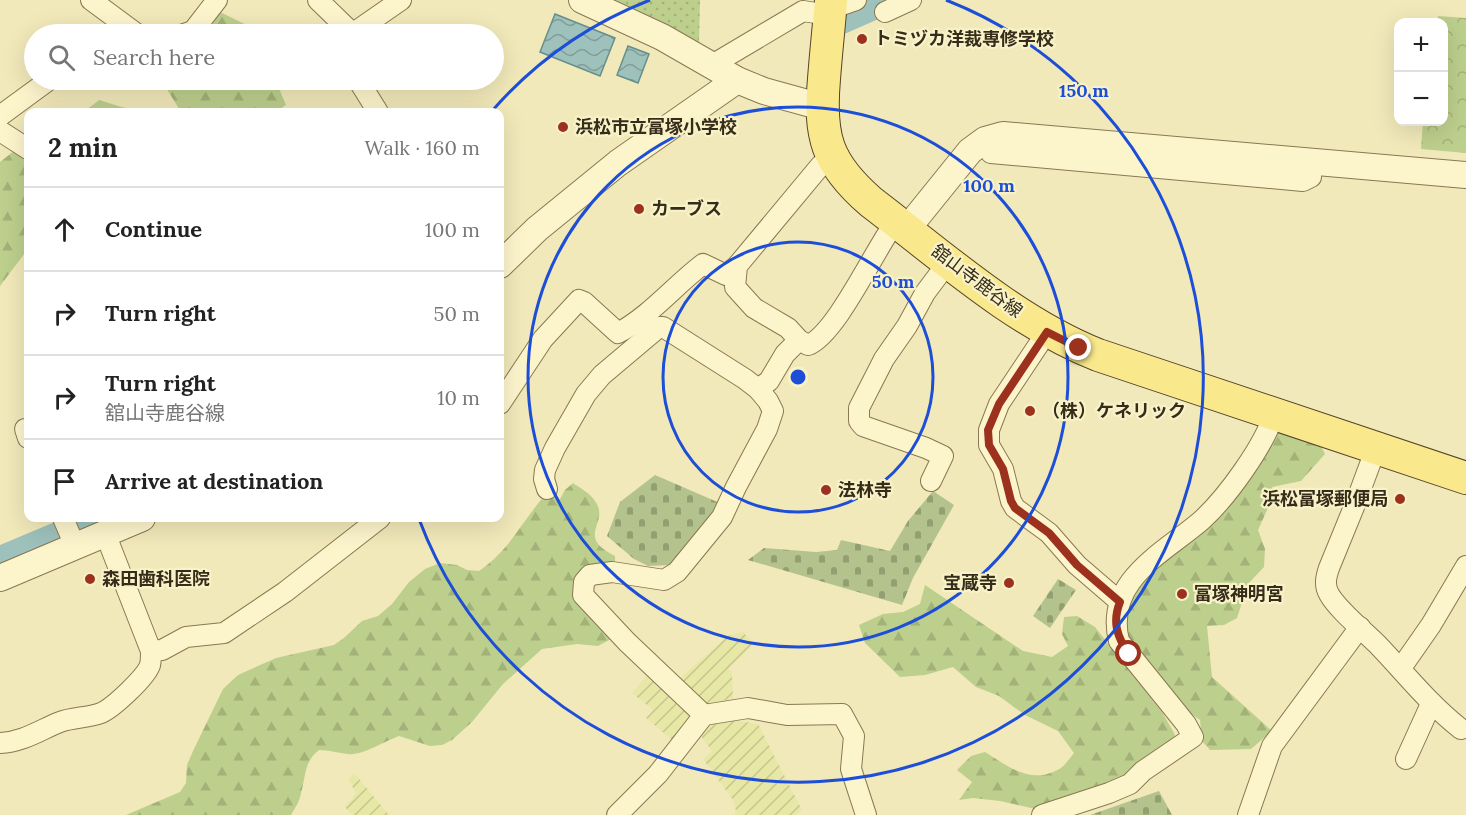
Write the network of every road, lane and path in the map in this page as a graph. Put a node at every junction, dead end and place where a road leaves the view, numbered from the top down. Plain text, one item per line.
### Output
1 (91, 0) edge
2 (217, 0) edge
3 (318, 0) edge
4 (401, 0) edge
5 (582, 0) edge
6 (911, 0) edge
7 (835, 10) edge
8 (885, 12) dead end
9 (116, 24) edge
10 (198, 24) edge
11 (343, 24) edge
12 (367, 24) edge
13 (712, 65) junction
14 (737, 80) junction
15 (35, 90) edge
16 (364, 90) edge
17 (822, 107) junction
18 (376, 108) edge
19 (0, 116) edge
20 (0, 131) edge
21 (24, 146) edge
22 (834, 159) junction
23 (1466, 175) edge
24 (902, 225) junction
25 (504, 261) edge
26 (949, 261) junction
27 (736, 266) junction
28 (1047, 332) junction
29 (799, 340) junction
30 (758, 389) junction
31 (504, 398) edge
32 (1274, 414) junction
33 (1376, 448) junction
34 (1466, 478) edge
35 (931, 481) dead end
36 (547, 489) dead end
37 (132, 522) edge
38 (375, 522) edge
39 (69, 531) edge
40 (105, 533) junction
41 (1466, 566) edge
42 (0, 578) edge
43 (1120, 602) junction
44 (1360, 627) junction
45 (151, 651) junction
46 (1401, 668) junction
47 (1431, 704) junction
48 (704, 714) junction
49 (1461, 729) dead end
50 (0, 743) edge
51 (1406, 759) dead end
52 (617, 815) edge
53 (866, 815) edge
54 (1042, 815) edge
55 (1248, 815) edge

1 - 9 street
2 - 10 street
3 - 11 street
4 - 12 street
5 - 13 street
6 - 8 street
7 - 13 street
7 - 17 main road, 舘山寺鹿谷線
13 - 14 street
14 - 17 street
14 - 25 street
15 - 19 street
16 - 18 street
17 - 22 main road, 舘山寺鹿谷線
20 - 21 street
22 - 24 main road, 舘山寺鹿谷線
22 - 27 street
23 - 24 street
24 - 26 main road, 舘山寺鹿谷線
24 - 29 street
26 - 28 main road, 舘山寺鹿谷線
26 - 35 street
27 - 29 street
27 - 31 street
28 - 32 main road, 舘山寺鹿谷線
28 - 43 street
29 - 30 street
30 - 36 street
30 - 48 street
32 - 33 main road, 舘山寺鹿谷線
32 - 43 street
33 - 34 main road, 舘山寺鹿谷線
33 - 44 street
37 - 40 street
38 - 45 street
39 - 40 street
39 - 42 street
40 - 45 street
41 - 46 street
43 - 54 street
44 - 46 street
44 - 55 street
45 - 50 street
46 - 47 street
47 - 49 street
47 - 51 street
48 - 52 street
48 - 53 street

